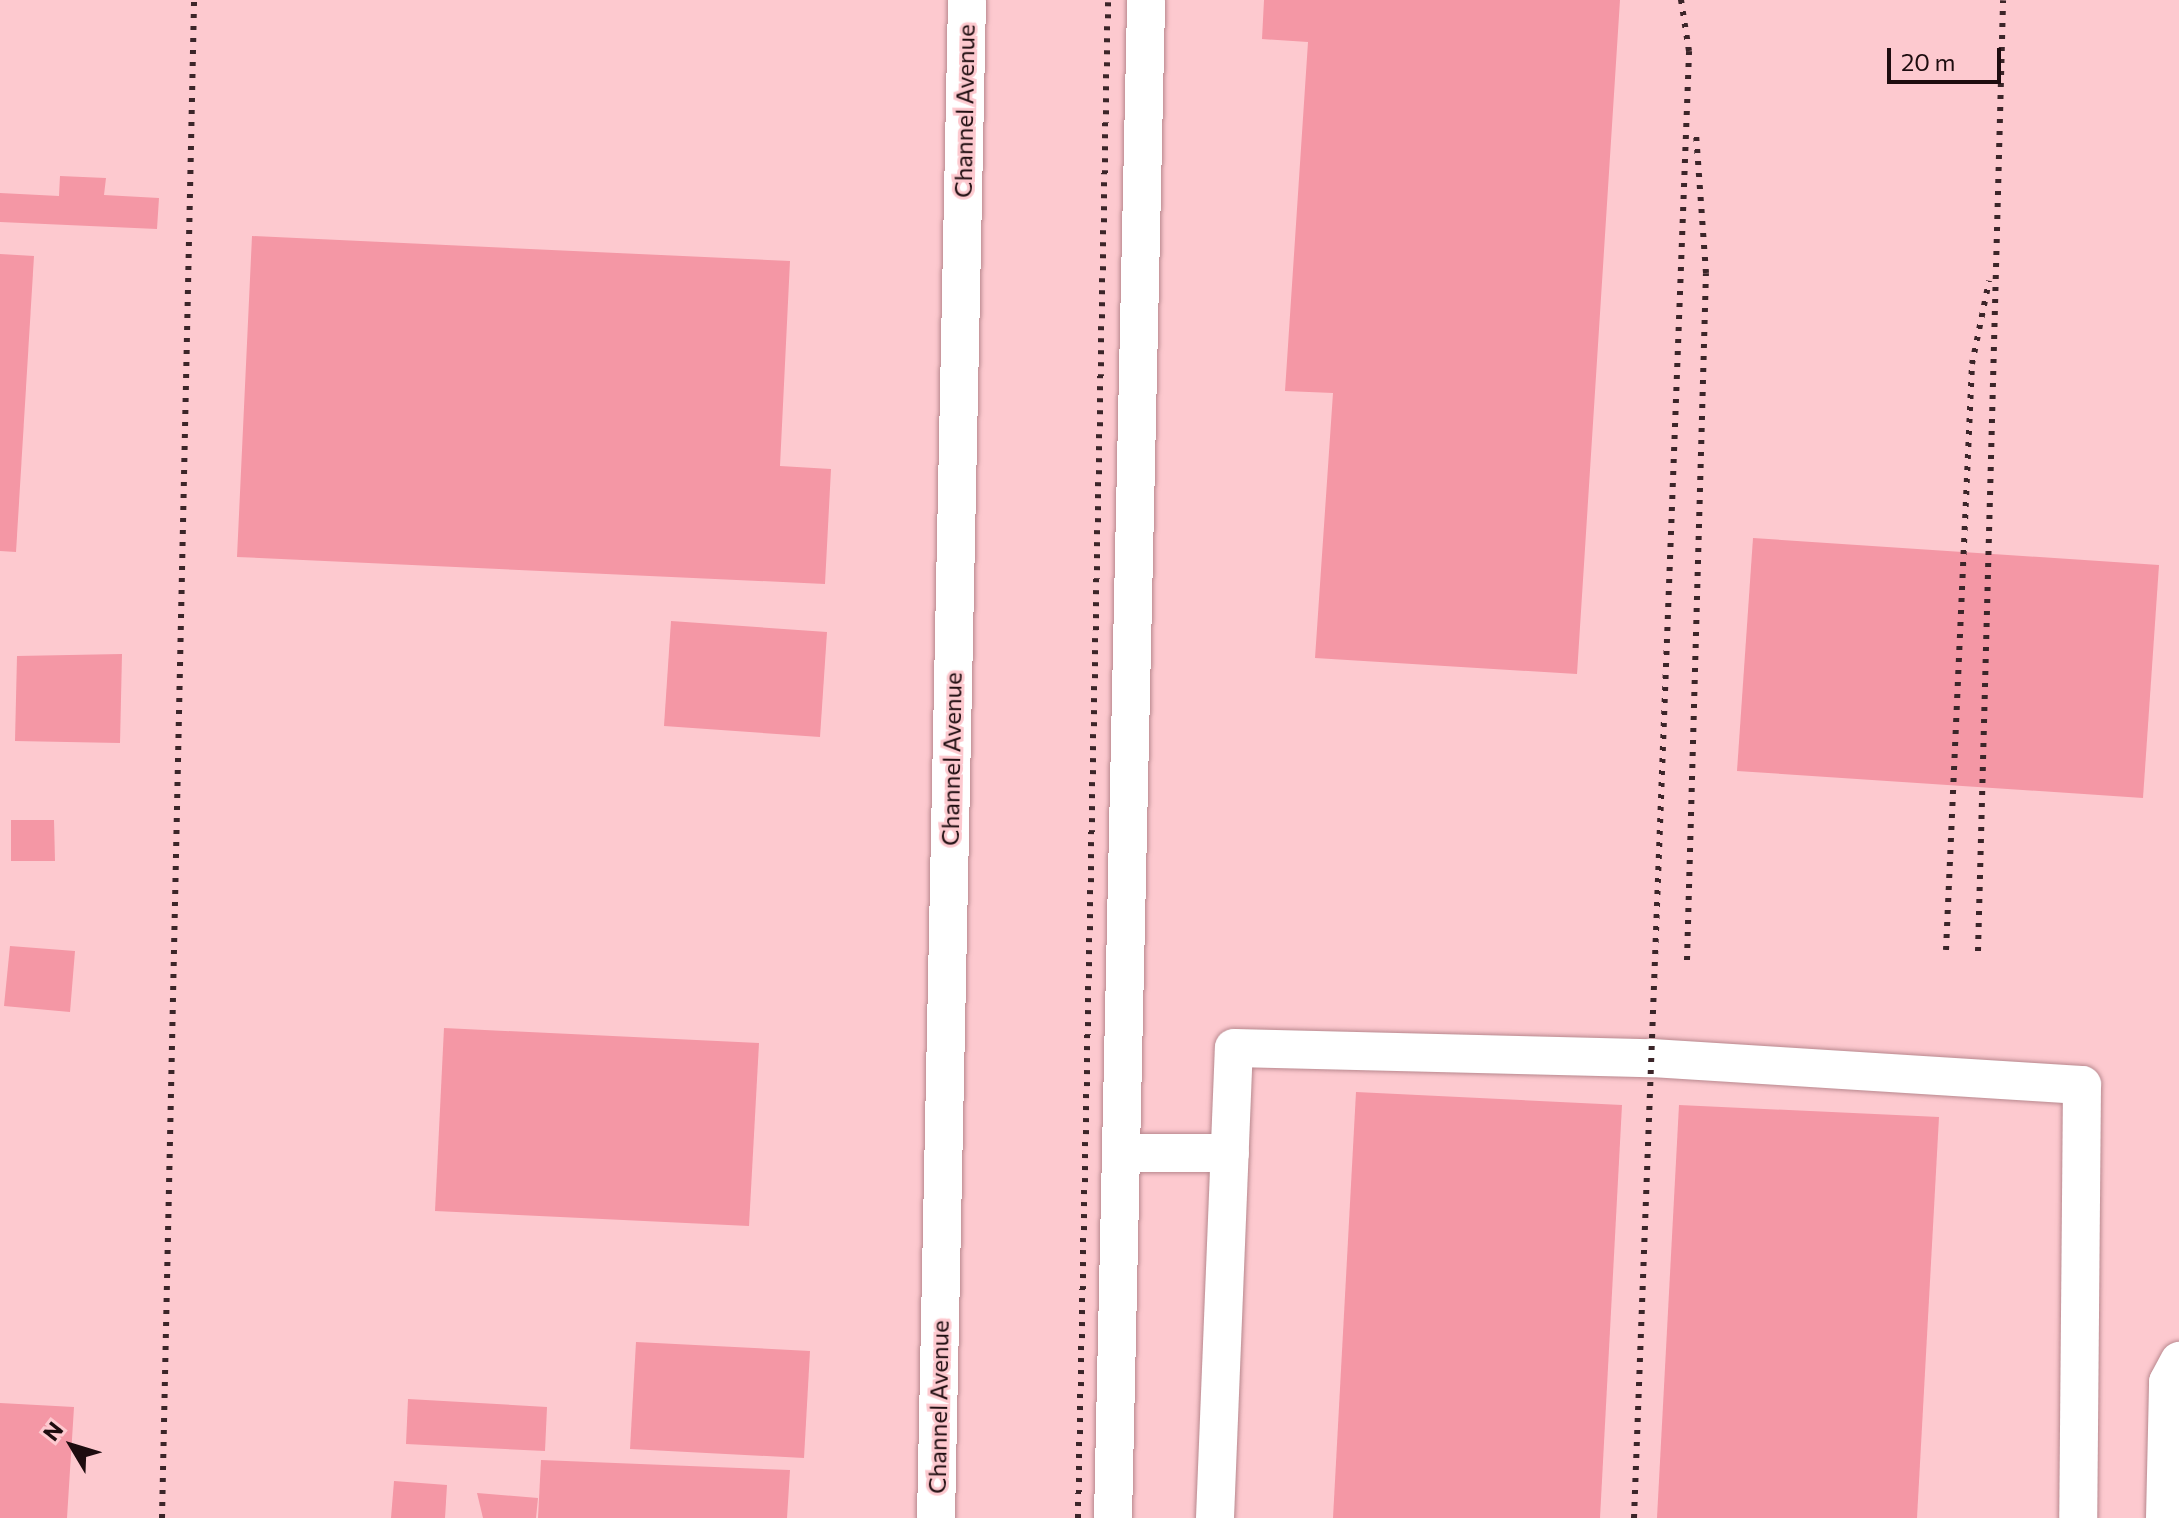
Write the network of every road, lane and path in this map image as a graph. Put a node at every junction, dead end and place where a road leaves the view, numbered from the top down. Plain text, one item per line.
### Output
1 (967, 0) edge
2 (1146, 0) edge
3 (1121, 1153) junction
4 (1230, 1153) junction
5 (2179, 1361) edge
6 (936, 1518) edge
7 (1113, 1518) edge
8 (1215, 1518) edge
9 (2078, 1518) edge
10 (2165, 1518) edge

1 - 6 street, Channel Avenue
2 - 3 street
3 - 4 street
3 - 7 street
4 - 8 street
4 - 9 street
5 - 10 street

